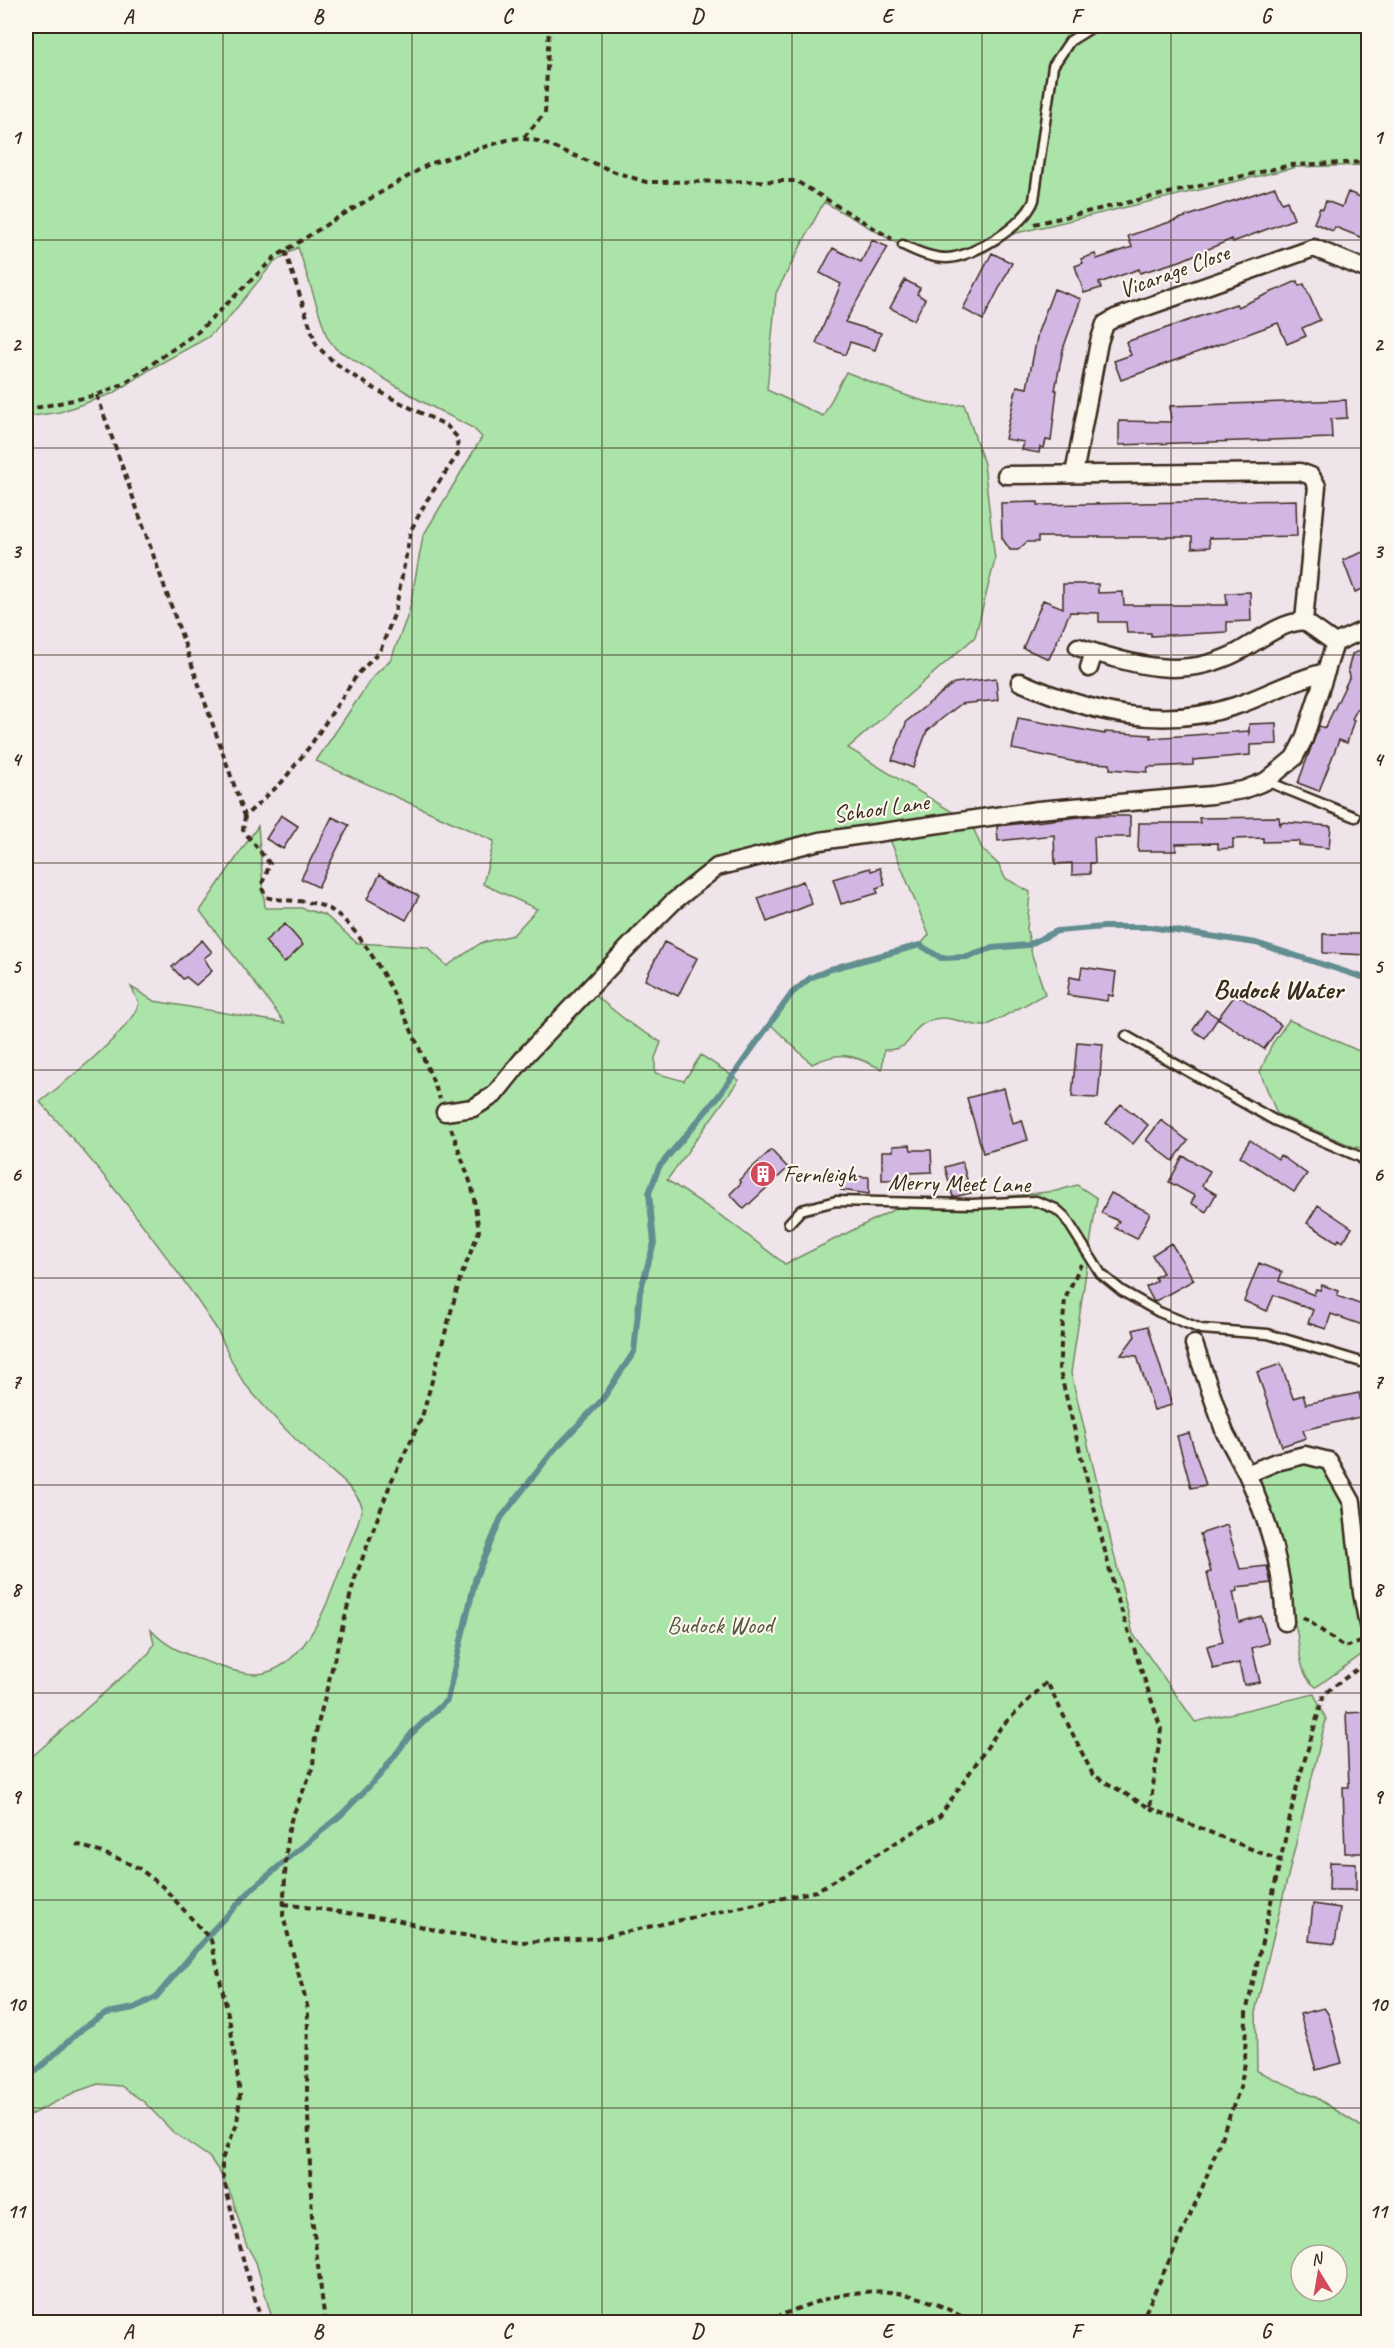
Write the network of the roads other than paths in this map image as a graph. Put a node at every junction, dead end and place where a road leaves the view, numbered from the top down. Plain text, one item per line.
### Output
1 (1094, 26) edge
2 (903, 245) road end
3 (1368, 270) edge
4 (1074, 474) junction
5 (1006, 475) dead end
6 (1304, 621) junction
7 (1368, 628) edge
8 (1335, 643) junction
9 (1087, 655) dead end
10 (1326, 672) junction
11 (1020, 682) dead end
12 (1266, 781) junction
13 (1355, 817) dead end
14 (1126, 1035) dead end
15 (445, 1112) road end
16 (1368, 1161) edge
17 (789, 1223) dead end
18 (1194, 1344) dead end
19 (1368, 1364) edge
20 (1246, 1474) junction
21 (1285, 1616) road end
22 (1368, 1625) edge

1 - 2 lane
3 - 4 street, Vicarage Close
4 - 5 street
4 - 6 street
6 - 8 street
6 - 9 street
7 - 8 street
8 - 10 street, School Lane
10 - 11 street
10 - 12 street, School Lane
12 - 13 lane
12 - 15 street, School Lane
14 - 16 lane
17 - 19 lane, Merry Meet Lane
18 - 20 street
20 - 21 street
20 - 22 street

